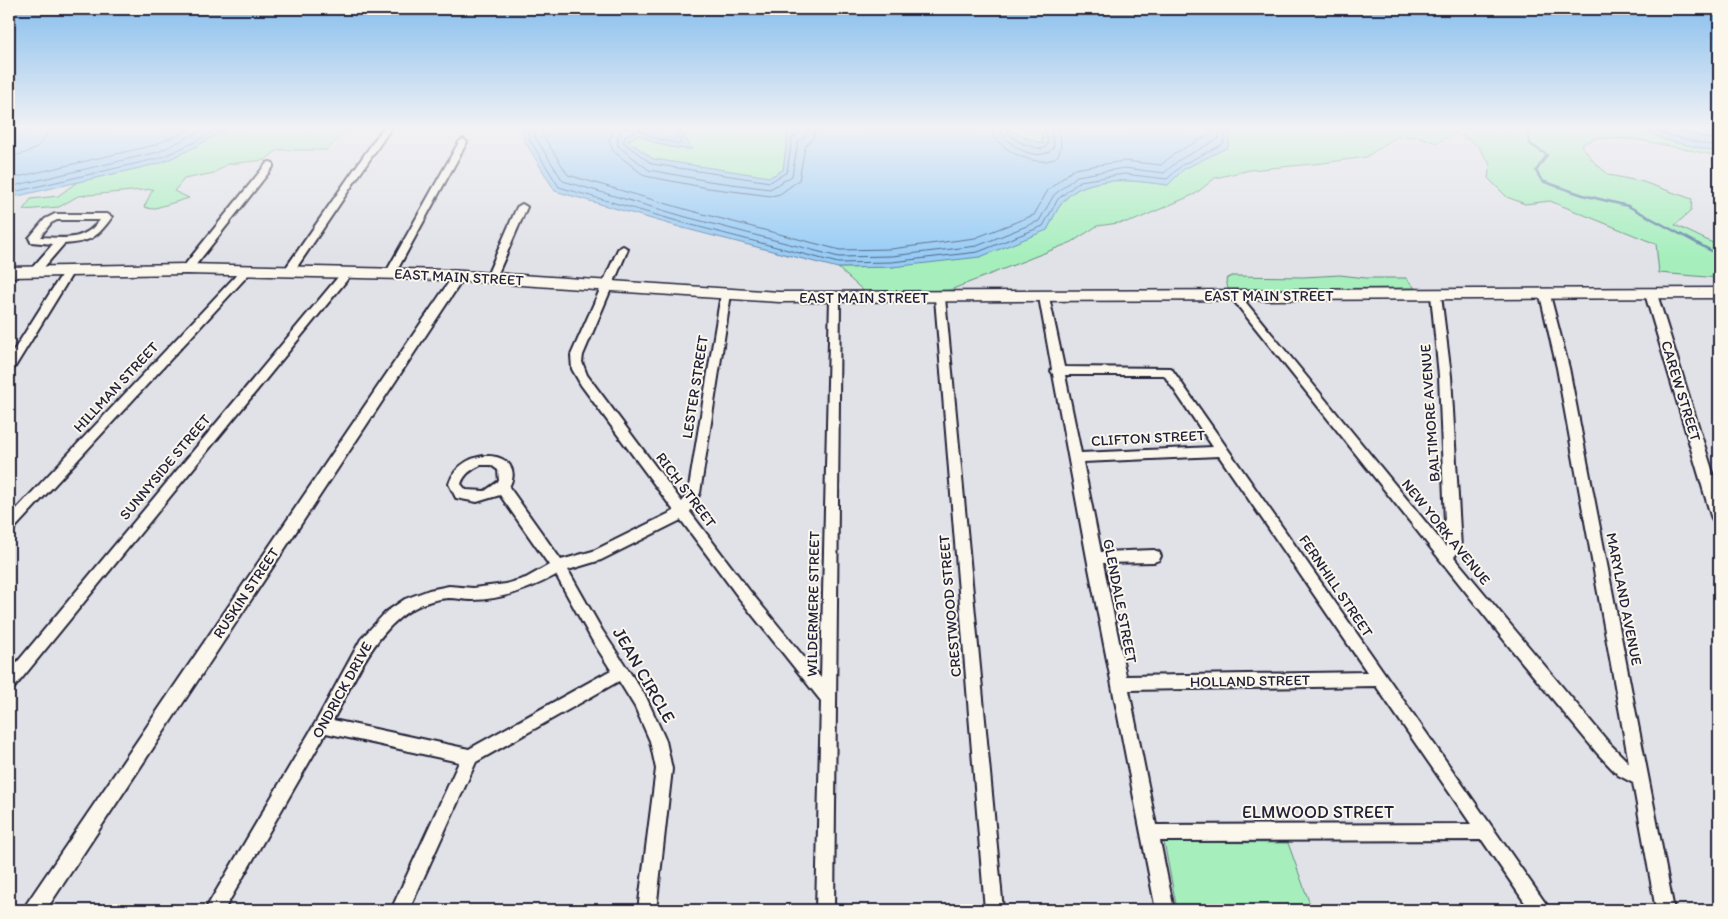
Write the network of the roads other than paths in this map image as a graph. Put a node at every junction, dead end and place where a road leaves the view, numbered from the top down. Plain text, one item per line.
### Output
1 (265, 171) edge
2 (358, 171) edge
3 (447, 171) edge
4 (522, 207) dead end
5 (61, 241) junction
6 (623, 249) dead end
7 (187, 269) junction
8 (247, 270) junction
9 (35, 271) junction
10 (69, 271) junction
11 (289, 271) junction
12 (9, 272) edge
13 (347, 272) junction
14 (390, 274) junction
15 (459, 276) junction
16 (491, 278) junction
17 (606, 285) junction
18 (1719, 293) edge
19 (726, 294) junction
20 (1651, 294) junction
21 (1436, 295) junction
22 (1545, 295) junction
23 (1235, 296) junction
24 (1044, 297) junction
25 (835, 298) junction
26 (940, 298) junction
27 (9, 367) edge
28 (1057, 371) junction
29 (1223, 451) junction
30 (1075, 458) junction
31 (501, 486) dead end
32 (683, 512) junction
33 (1719, 516) edge
34 (9, 525) edge
35 (1444, 554) junction
36 (1154, 556) dead end
37 (1094, 558) junction
38 (558, 567) junction
39 (621, 672) junction
40 (1380, 679) junction
41 (9, 683) edge
42 (1120, 683) junction
43 (828, 698) junction
44 (322, 725) junction
45 (470, 757) junction
46 (1641, 779) junction
47 (1486, 832) junction
48 (1150, 833) junction
49 (34, 910) edge
50 (214, 910) edge
51 (400, 910) edge
52 (647, 910) edge
53 (825, 910) edge
54 (994, 910) edge
55 (1165, 910) edge
56 (1540, 910) edge
57 (1665, 910) edge

1 - 7 street
2 - 11 street
3 - 14 street
4 - 16 street
5 - 5 street
5 - 9 street
6 - 17 street
7 - 8 main road, EAST MAIN STREET
7 - 10 main road, EAST MAIN STREET
8 - 11 main road, EAST MAIN STREET
8 - 34 street, HILLMAN STREET
9 - 10 main road, EAST MAIN STREET
9 - 12 main road, EAST MAIN STREET
10 - 27 street
11 - 13 main road, EAST MAIN STREET
13 - 14 main road, EAST MAIN STREET
13 - 41 street, SUNNYSIDE STREET
14 - 15 main road, EAST MAIN STREET
15 - 16 main road, EAST MAIN STREET
15 - 49 street, RUSKIN STREET
16 - 17 main road, EAST MAIN STREET
17 - 19 main road, EAST MAIN STREET
17 - 32 street, RICH STREET
18 - 20 main road, EAST MAIN STREET
19 - 25 main road, EAST MAIN STREET
19 - 32 street, LESTER STREET
20 - 22 main road, EAST MAIN STREET
20 - 33 street, CAREW STREET
21 - 22 main road, EAST MAIN STREET
21 - 23 main road, EAST MAIN STREET
21 - 35 street, BALTIMORE AVENUE
22 - 46 street, MARYLAND AVENUE
23 - 24 main road, EAST MAIN STREET
23 - 35 street, NEW YORK AVENUE
24 - 26 main road, EAST MAIN STREET
24 - 28 street, GLENDALE STREET
25 - 26 main road, EAST MAIN STREET
25 - 43 street, WILDERMERE STREET
26 - 54 street, CRESTWOOD STREET
28 - 29 street, FERNHILL STREET
28 - 30 street, GLENDALE STREET
29 - 30 street, CLIFTON STREET
29 - 40 street, FERNHILL STREET
30 - 37 street, GLENDALE STREET
31 - 38 street, JEAN CIRCLE
32 - 38 street, ONDRICK DRIVE
32 - 43 street, RICH STREET
35 - 46 street, NEW YORK AVENUE
36 - 37 street
37 - 42 street, GLENDALE STREET
38 - 39 street, JEAN CIRCLE
38 - 44 street, ONDRICK DRIVE
39 - 45 street
39 - 52 street, JEAN CIRCLE
40 - 42 street, HOLLAND STREET
40 - 47 street, FERNHILL STREET
42 - 48 street, GLENDALE STREET
43 - 53 street, WILDERMERE STREET
44 - 45 street
44 - 50 street, ONDRICK DRIVE
45 - 51 street
46 - 57 street, MARYLAND AVENUE
47 - 48 street, ELMWOOD STREET
47 - 56 street, FERNHILL STREET
48 - 55 street, GLENDALE STREET

